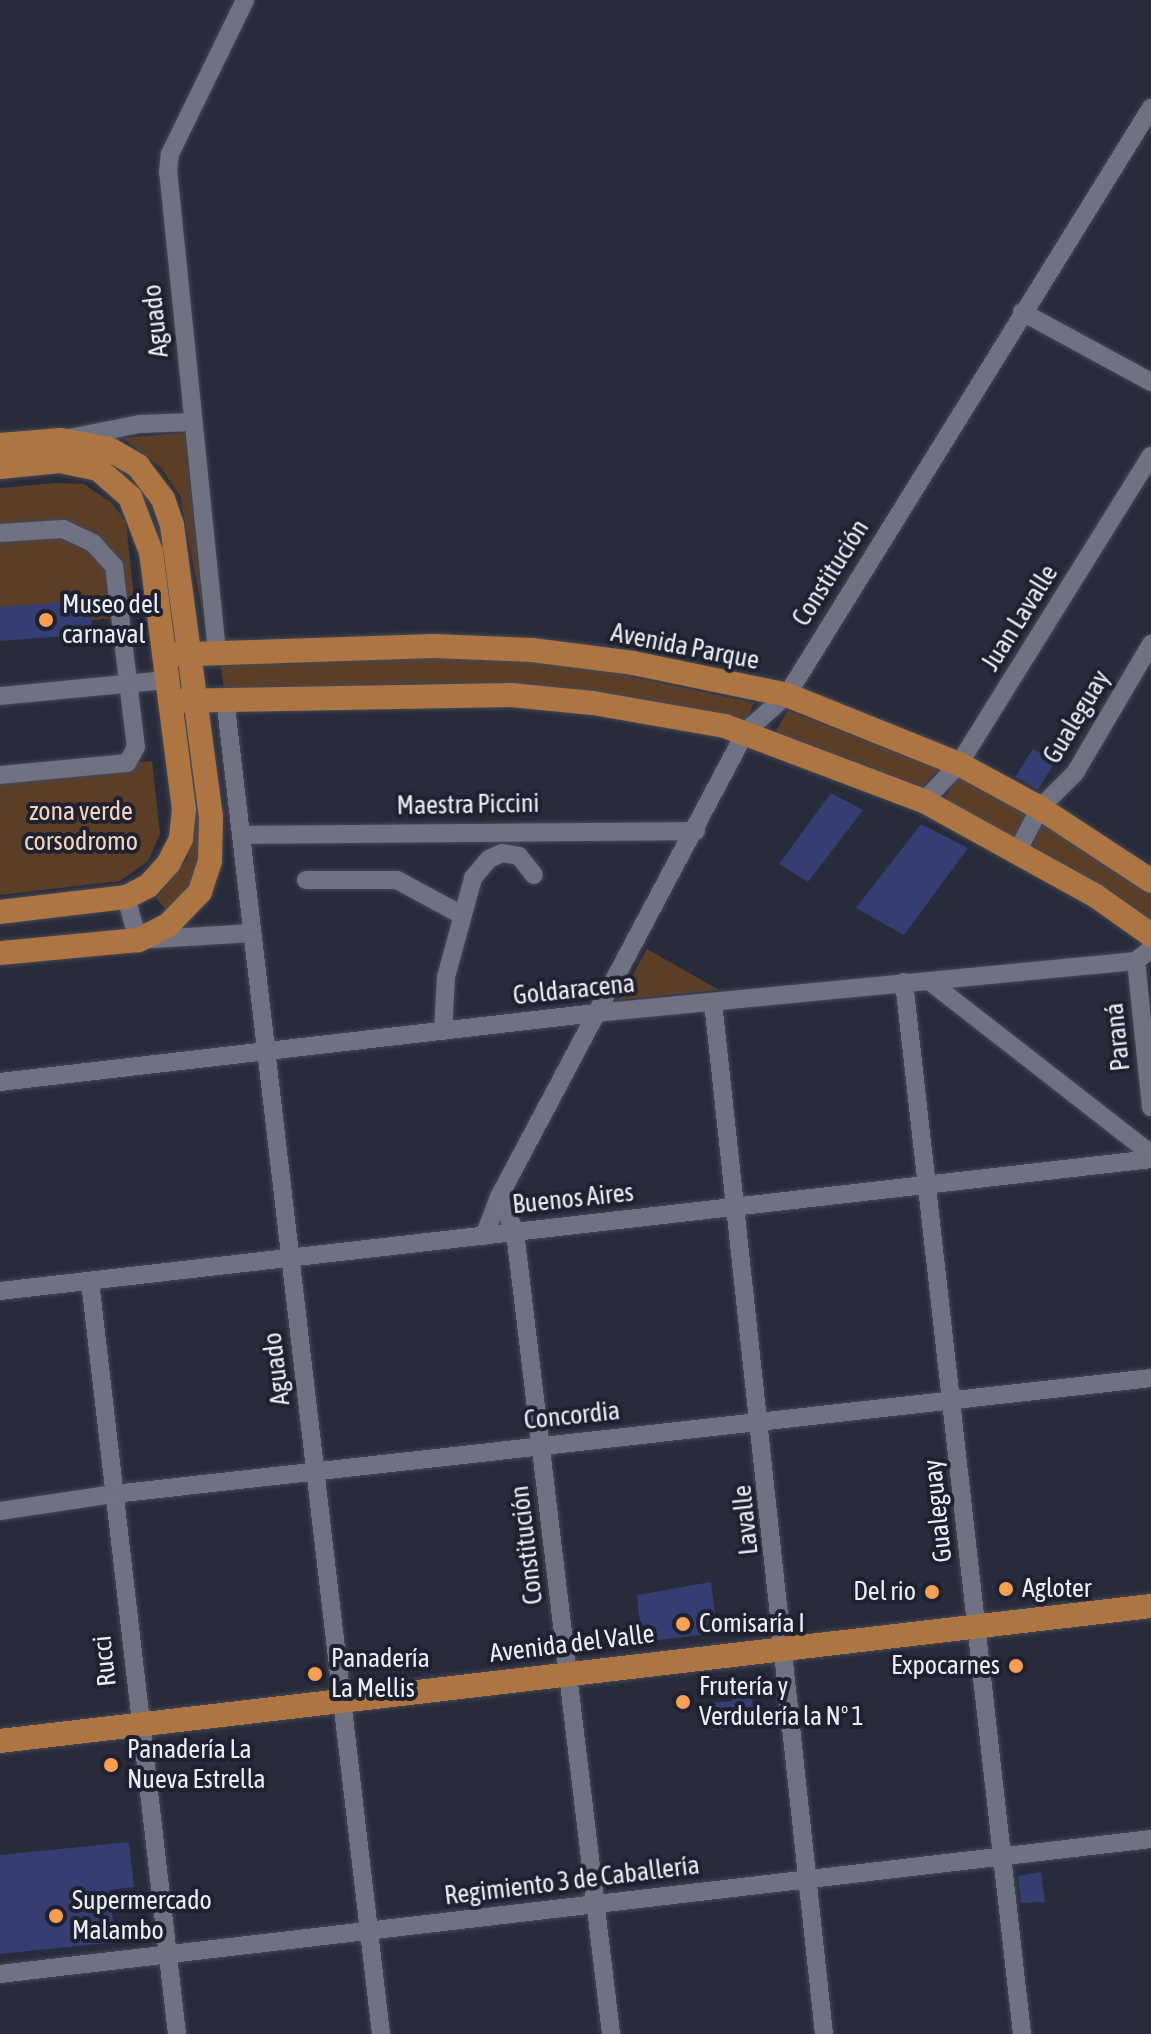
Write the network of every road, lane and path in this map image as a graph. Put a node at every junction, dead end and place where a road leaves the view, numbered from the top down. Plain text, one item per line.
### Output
1 (245, 0) edge
2 (1151, 108) edge
3 (1022, 312) junction
4 (1151, 382) edge
5 (192, 422) junction
6 (61, 440) junction
7 (0, 445) edge
8 (1151, 456) edge
9 (0, 467) edge
10 (0, 533) edge
11 (1151, 644) edge
12 (217, 652) junction
13 (190, 653) junction
14 (164, 655) junction
15 (130, 684) junction
16 (169, 691) junction
17 (787, 695) junction
18 (0, 696) edge
19 (225, 698) junction
20 (197, 700) junction
21 (746, 731) junction
22 (959, 764) junction
23 (0, 775) edge
24 (924, 801) junction
25 (1040, 808) junction
26 (696, 831) junction
27 (241, 835) junction
28 (1017, 852) junction
29 (534, 875) dead end
30 (306, 880) dead end
31 (1151, 881) edge
32 (126, 897) junction
33 (0, 912) edge
34 (460, 914) junction
35 (252, 933) junction
36 (1151, 935) edge
37 (138, 940) junction
38 (1151, 949) edge
39 (0, 953) edge
40 (1136, 961) junction
41 (929, 981) junction
42 (904, 982) junction
43 (713, 1002) junction
44 (595, 1013) junction
45 (443, 1031) junction
46 (266, 1053) junction
47 (0, 1082) edge
48 (1151, 1107) edge
49 (1151, 1156) edge
50 (927, 1184) junction
51 (499, 1197) junction
52 (736, 1207) junction
53 (515, 1232) junction
54 (484, 1236) junction
55 (290, 1258) junction
56 (90, 1281) junction
57 (0, 1291) edge
58 (1151, 1378) edge
59 (951, 1400) junction
60 (762, 1421) junction
61 (542, 1446) junction
62 (315, 1471) junction
63 (114, 1494) junction
64 (0, 1511) edge
65 (1151, 1606) edge
66 (976, 1625) junction
67 (785, 1646) junction
68 (568, 1673) junction
69 (342, 1700) junction
70 (138, 1724) junction
71 (0, 1741) edge
72 (1151, 1839) edge
73 (1002, 1856) junction
74 (808, 1879) junction
75 (598, 1904) junction
76 (369, 1931) junction
77 (168, 1954) junction
78 (0, 1974) edge
79 (177, 2034) edge
80 (381, 2034) edge
81 (611, 2034) edge
82 (824, 2034) edge
83 (1022, 2034) edge

1 - 5 street, Aguado
2 - 3 street, Constitución
3 - 4 street
3 - 17 street, Constitución
5 - 6 street
5 - 12 street, Aguado
6 - 7 main road
6 - 13 main road
8 - 22 street, Juan Lavalle
9 - 14 main road
10 - 15 street
11 - 25 street, Gualeguay
12 - 13 main road, Avenida Parque
12 - 17 main road, Avenida Parque
13 - 14 main road, Avenida Parque
13 - 20 main road
14 - 16 main road
15 - 16 street
15 - 18 street
15 - 23 street
16 - 20 main road
16 - 32 main road
17 - 21 street, Constitución
17 - 22 main road, Avenida Parque
19 - 20 main road
19 - 21 main road
19 - 27 street, Aguado
20 - 37 main road
21 - 24 main road
21 - 26 street, Constitución
22 - 24 street, Juan Lavalle
22 - 25 main road, Avenida Parque
24 - 28 main road
25 - 28 street, Gualeguay
25 - 31 main road, Avenida Parque
26 - 27 street, Maestra Piccini
26 - 44 street, Constitución
27 - 35 street, Aguado
28 - 36 main road
29 - 34 street
30 - 34 street
32 - 33 main road
32 - 37 street
34 - 45 street
35 - 37 street
35 - 46 street, Aguado
37 - 39 main road
38 - 40 street
40 - 41 street, Goldaracena
40 - 48 street, Paraná
41 - 42 street, Goldaracena
41 - 49 street
42 - 43 street, Goldaracena
42 - 50 street, Gualeguay
43 - 44 street, Goldaracena
43 - 52 street, Lavalle
44 - 45 street, Goldaracena
44 - 51 street, Constitución
45 - 46 street, Goldaracena
46 - 47 street, Goldaracena
46 - 55 street, Aguado
49 - 50 street, Buenos Aires
50 - 52 street, Buenos Aires
50 - 59 street, Gualeguay
51 - 53 street, Constitución
51 - 54 street, Constitución
52 - 53 street, Buenos Aires
52 - 60 street, Lavalle
53 - 54 street, Buenos Aires
53 - 61 street, Constitución
54 - 55 street, Buenos Aires
55 - 56 street, Buenos Aires
55 - 62 street, Aguado
56 - 57 street, Buenos Aires
56 - 63 street, Rucci
58 - 59 street, Concordia
59 - 60 street, Concordia
59 - 66 street, Gualeguay
60 - 61 street, Concordia
60 - 67 street, Lavalle
61 - 62 street, Concordia
61 - 68 street, Constitución
62 - 63 street, Concordia
62 - 69 street, Aguado
63 - 64 street, Concordia
63 - 70 street, Rucci
65 - 66 main road, Avenida del Valle
66 - 67 main road, Avenida del Valle
66 - 73 street, Gualeguay
67 - 68 main road, Avenida del Valle
67 - 74 street, Lavalle
68 - 69 main road, Avenida del Valle
68 - 75 street, Constitución
69 - 70 main road, Avenida del Valle
69 - 76 street, Aguado
70 - 71 main road, Avenida del Valle
70 - 77 street, Rucci
72 - 73 street, Regimiento 3 de Caballería
73 - 74 street, Regimiento 3 de Caballería
73 - 83 street, Gualeguay
74 - 75 street, Regimiento 3 de Caballería
74 - 82 street, Lavalle
75 - 76 street, Regimiento 3 de Caballería
75 - 81 street, Constitución
76 - 77 street, Regimiento 3 de Caballería
76 - 80 street, Aguado
77 - 78 street, Regimiento 3 de Caballería
77 - 79 street, Rucci

